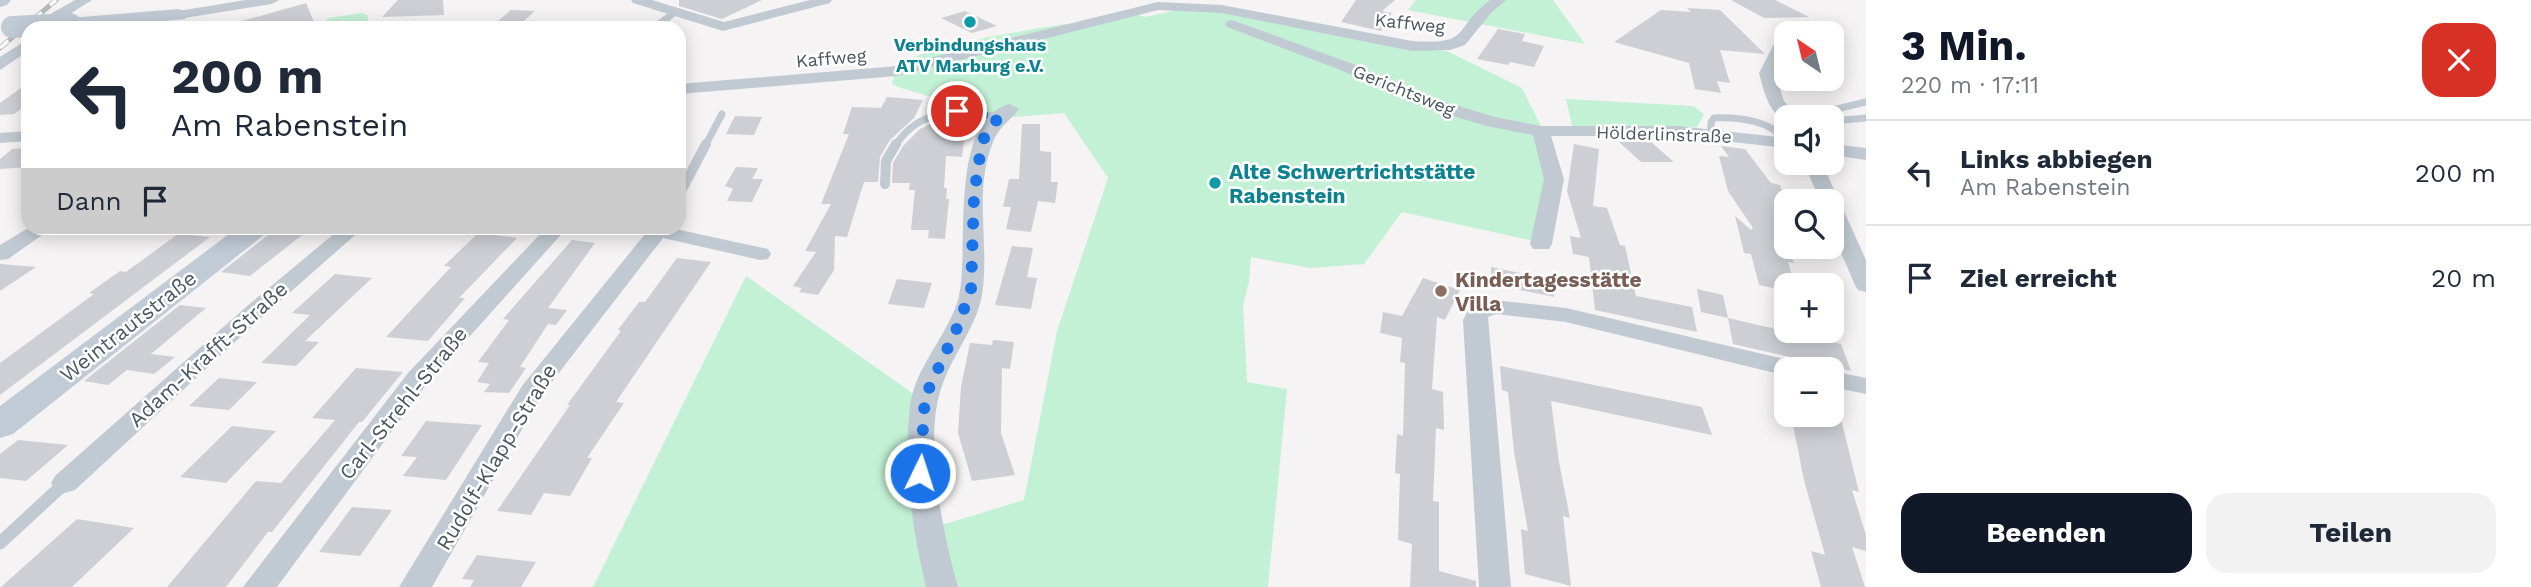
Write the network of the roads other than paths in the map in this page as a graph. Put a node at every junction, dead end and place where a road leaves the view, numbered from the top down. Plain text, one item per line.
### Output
1 (85, 0) edge
2 (272, 0) edge
3 (638, 0) edge
4 (825, 0) edge
5 (1130, 0) edge
6 (1499, 0) edge
7 (1158, 6) junction
8 (675, 12) junction
9 (53, 21) edge
10 (165, 21) edge
11 (663, 21) edge
12 (21, 49) edge
13 (1774, 59) edge
14 (0, 65) edge
15 (686, 88) edge
16 (1866, 102) edge
17 (1779, 105) edge
18 (1844, 107) edge
19 (1004, 113) joint
20 (722, 114) dead end
21 (1866, 118) edge
22 (1844, 120) edge
23 (1541, 131) junction
24 (21, 136) edge
25 (0, 138) edge
26 (1774, 142) edge
27 (1844, 151) edge
28 (1866, 154) edge
29 (686, 182) edge
30 (885, 184) dead end
31 (1844, 230) edge
32 (31, 235) edge
33 (246, 235) edge
34 (345, 235) edge
35 (551, 235) edge
36 (648, 235) edge
37 (678, 235) edge
38 (1844, 235) edge
39 (1866, 235) edge
40 (1541, 244) dead end
41 (0, 254) edge
42 (760, 254) dead end
43 (1866, 285) edge
44 (1774, 365) edge
45 (1844, 382) edge
46 (1866, 387) edge
47 (0, 425) edge
48 (65, 482) joint
49 (0, 544) edge
50 (258, 587) edge
51 (415, 587) edge
52 (942, 587) edge
53 (1495, 587) edge

1 - 9 street
2 - 10 street
3 - 8 street
4 - 8 street
5 - 7 street
6 - 7 street, Kaffweg
7 - 15 street, Kaffweg
7 - 23 street, Gerichtsweg
8 - 11 lane
12 - 14 street
13 - 17 street
16 - 18 lane
19 - 30 lane
19 - 52 street
20 - 29 lane
21 - 22 lane
23 - 26 street, Hölderlinstraße
23 - 40 street
24 - 25 street
27 - 28 street
31 - 39 street
32 - 41 street
33 - 47 main road, Weintrautstraße
34 - 48 street, Adam-Krafft-Straße
35 - 50 street, Carl-Strehl-Straße
36 - 51 street, Rudolf-Klapp-Straße
37 - 42 street
38 - 43 street
44 - 53 street
45 - 46 street
48 - 49 lane

